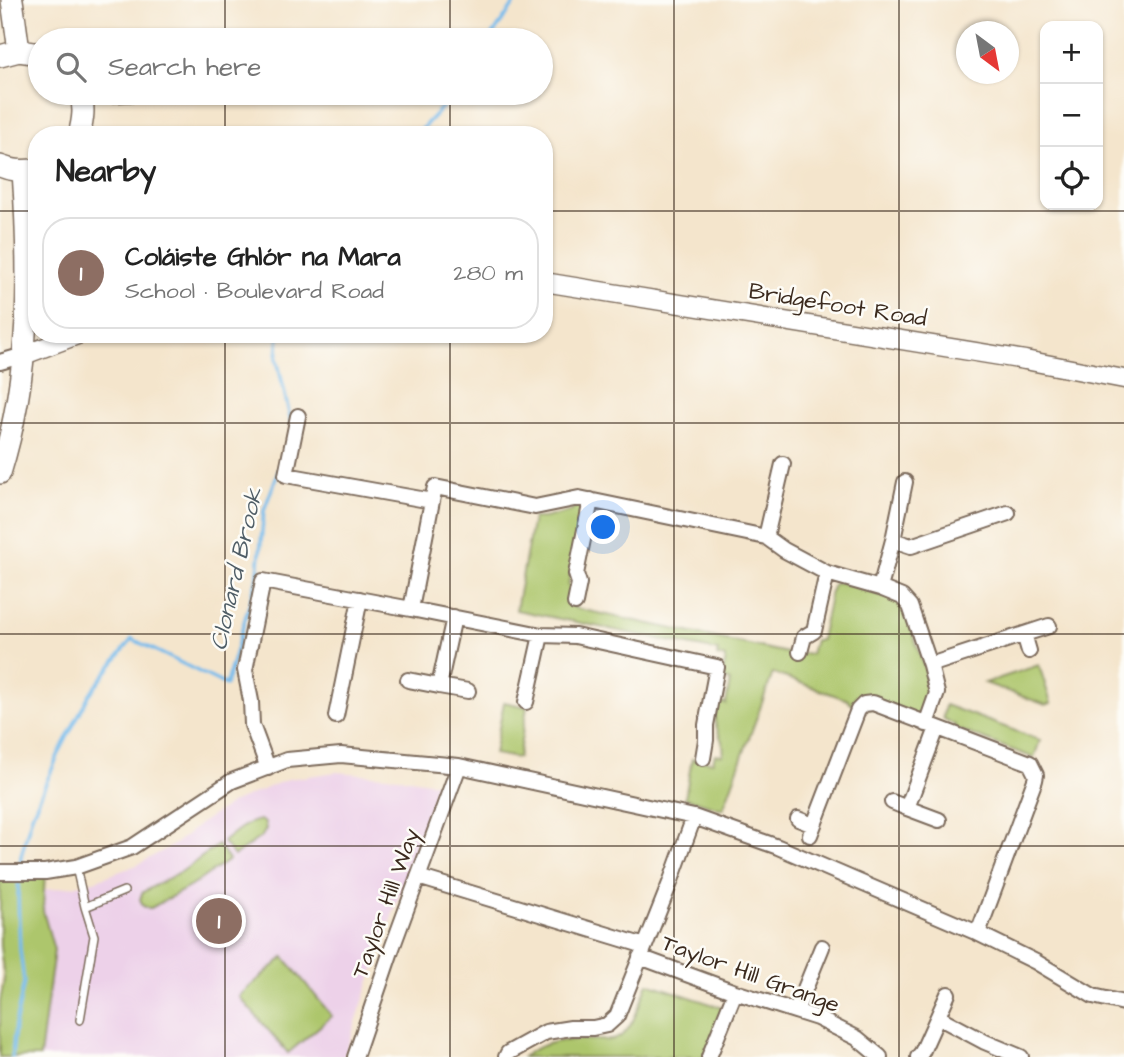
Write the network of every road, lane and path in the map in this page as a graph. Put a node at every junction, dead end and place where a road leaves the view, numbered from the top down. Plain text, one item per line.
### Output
1 (12, 0) edge
2 (9, 54) edge
3 (28, 54) edge
4 (82, 105) edge
5 (81, 126) edge
6 (0, 166) edge
7 (28, 170) edge
8 (28, 244) edge
9 (553, 283) edge
10 (56, 343) edge
11 (24, 355) junction
12 (0, 362) edge
13 (1124, 379) edge
14 (298, 416) dead end
15 (783, 464) dead end
16 (0, 473) edge
17 (905, 482) dead end
18 (591, 500) junction
19 (432, 501) junction
20 (1008, 513) dead end
21 (766, 537) junction
22 (892, 540) junction
23 (827, 573) junction
24 (880, 588) junction
25 (360, 599) junction
26 (575, 603) dead end
27 (411, 609) junction
28 (454, 617) junction
29 (1049, 626) dead end
30 (541, 635) junction
31 (1024, 635) junction
32 (1029, 651) dead end
33 (800, 652) dead end
34 (930, 665) junction
35 (408, 680) dead end
36 (439, 686) junction
37 (468, 691) dead end
38 (526, 702) dead end
39 (336, 716) dead end
40 (931, 726) junction
41 (703, 758) dead end
42 (459, 766) junction
43 (268, 768) junction
44 (892, 802) dead end
45 (907, 808) junction
46 (694, 817) junction
47 (798, 819) dead end
48 (939, 820) dead end
49 (76, 867) junction
50 (4, 872) edge
51 (418, 877) junction
52 (124, 891) dead end
53 (85, 907) junction
54 (978, 933) junction
55 (822, 947) dead end
56 (642, 952) junction
57 (735, 992) junction
58 (948, 994) dead end
59 (1124, 1003) edge
60 (796, 1011) junction
61 (937, 1017) junction
62 (80, 1020) dead end
63 (355, 1057) edge
64 (506, 1057) edge
65 (709, 1057) edge
66 (880, 1057) edge
67 (918, 1057) edge
68 (1021, 1057) edge

1 - 2 main road
2 - 3 main road
4 - 5 main road
6 - 7 main road
8 - 11 main road
9 - 13 street, Bridgefoot Road
10 - 11 street
11 - 12 street
11 - 16 main road
14 - 19 street
15 - 21 street
17 - 22 street
18 - 19 street
18 - 21 street
18 - 26 street
19 - 27 street
20 - 22 street
21 - 23 street
22 - 24 street
23 - 24 street
23 - 33 street
24 - 34 street
25 - 27 street
25 - 39 street
25 - 43 street
27 - 28 street
28 - 30 street
28 - 36 street
29 - 31 street
30 - 38 street
30 - 41 street
31 - 32 street
31 - 34 street
34 - 40 street
35 - 36 street
36 - 37 street
40 - 45 street
40 - 47 street
40 - 54 street
42 - 43 street
42 - 46 street
42 - 51 street, Taylor Hill Way
43 - 49 street
44 - 45 street
45 - 48 street
46 - 54 street
46 - 56 street, Taylor Hill Grange
49 - 50 street
49 - 53 lane
51 - 56 street
51 - 63 street, Taylor Hill Way
52 - 53 lane
53 - 62 lane
54 - 59 street
55 - 60 street
56 - 57 street, Taylor Hill Grange
56 - 64 street, Taylor Hill Grange
57 - 60 street, Taylor Hill Grange
57 - 65 street
58 - 61 street
60 - 66 street, Taylor Hill Grange
61 - 67 street
61 - 68 street

